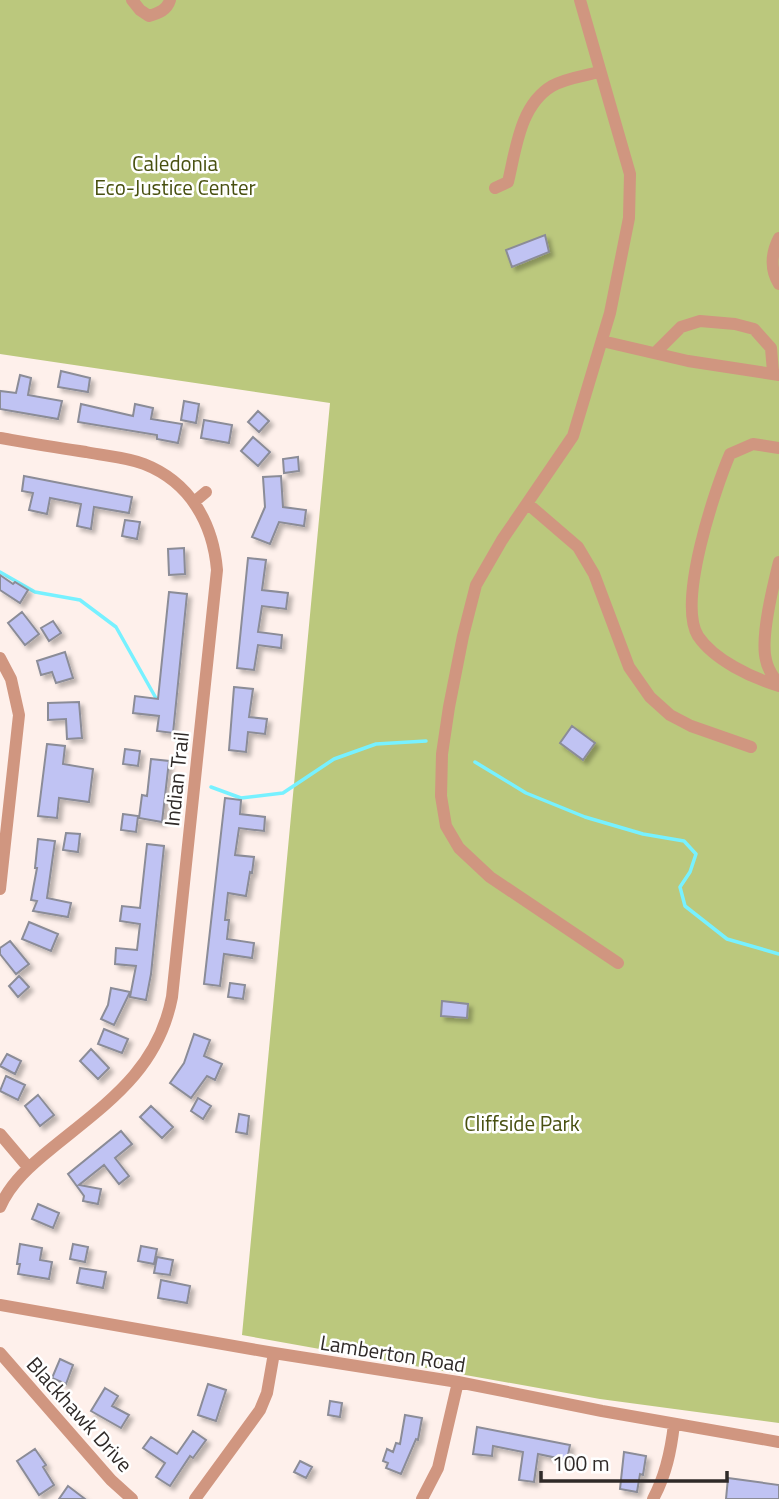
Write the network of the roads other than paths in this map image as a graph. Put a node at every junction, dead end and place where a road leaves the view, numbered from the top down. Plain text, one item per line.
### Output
1 (132, 0) edge
2 (170, 0) edge
3 (580, 0) edge
4 (599, 72) junction
5 (495, 188) dead end
6 (779, 238) edge
7 (779, 284) edge
8 (602, 341) junction
9 (655, 353) junction
10 (776, 374) edge
11 (0, 438) edge
12 (779, 448) edge
13 (206, 492) dead end
14 (194, 502) junction
15 (528, 504) junction
16 (779, 562) edge
17 (0, 658) edge
18 (779, 685) edge
19 (751, 747) dead end
20 (6, 803) edge
21 (0, 889) edge
22 (618, 963) dead end
23 (0, 1134) edge
24 (28, 1167) junction
25 (0, 1207) edge
26 (0, 1305) edge
27 (0, 1353) edge
28 (274, 1353) junction
29 (458, 1382) junction
30 (674, 1424) junction
31 (779, 1442) edge
32 (132, 1499) edge
33 (195, 1499) edge
34 (422, 1499) edge
35 (653, 1499) edge

1 - 2 street
3 - 4 street
4 - 5 street
4 - 8 street
6 - 7 street
8 - 9 street
8 - 15 street
9 - 10 street
9 - 10 street
11 - 14 street, Indian Trail
12 - 18 street
13 - 14 street
14 - 24 street, Indian Trail
15 - 19 street
15 - 22 street
16 - 18 street
17 - 20 street
20 - 21 street
23 - 24 street
24 - 25 street, Indian Trail
26 - 28 street, Lamberton Road
27 - 32 street, Blackhawk Drive
28 - 29 street, Lamberton Road
28 - 33 street
29 - 30 street, Lamberton Road
29 - 34 street
30 - 31 street, Lamberton Road
30 - 35 street

